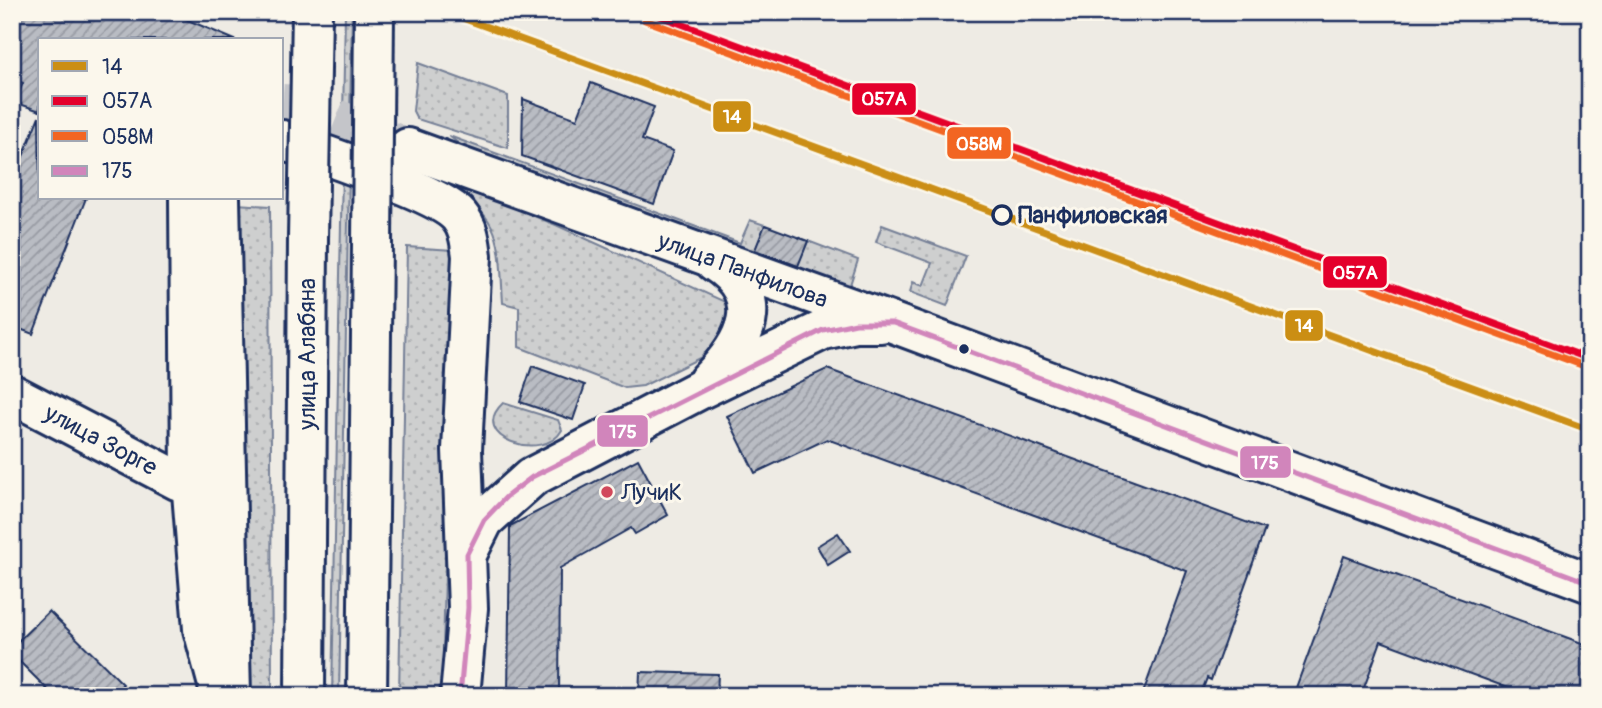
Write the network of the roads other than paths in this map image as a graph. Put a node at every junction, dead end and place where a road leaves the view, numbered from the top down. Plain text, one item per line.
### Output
1 (312, 12) edge
2 (374, 12) edge
3 (284, 141) edge
4 (408, 148) tunnel mouth
5 (189, 200) edge
6 (220, 200) edge
7 (710, 258) junction
8 (893, 323) junction
9 (699, 390) junction
10 (12, 394) edge
11 (191, 480) junction
12 (467, 554) junction
13 (1590, 583) edge
14 (222, 696) edge
15 (231, 696) edge
16 (305, 696) edge
17 (367, 696) edge
18 (460, 696) edge

1 - 16 street, улица Алабяна, bridge
2 - 17 street, bridge
3 - 12 street
4 - 7 street, улица Панфилова
5 - 11 street
6 - 15 street
7 - 8 street, улица Панфилова
7 - 9 street
8 - 9 street
8 - 13 street, улица Панфилова
9 - 12 street
10 - 11 street, улица Зорге
11 - 14 street
12 - 18 street

